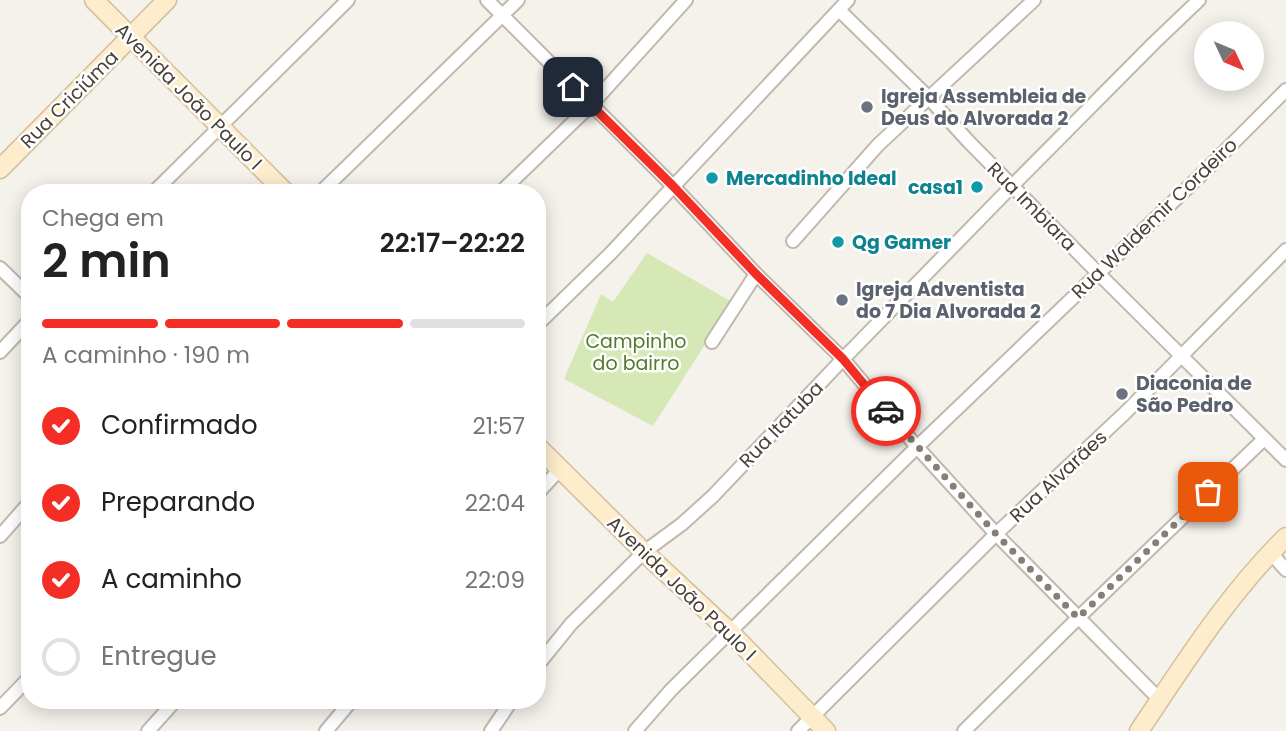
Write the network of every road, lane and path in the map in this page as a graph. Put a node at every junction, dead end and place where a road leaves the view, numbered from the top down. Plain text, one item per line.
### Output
1 (94, 0) edge
2 (167, 0) edge
3 (348, 0) edge
4 (486, 0) edge
5 (518, 0) edge
6 (686, 0) edge
7 (1034, 0) edge
8 (1199, 0) edge
9 (844, 5) edge
10 (503, 16) junction
11 (131, 37) junction
12 (1286, 90) edge
13 (928, 97) junction
14 (591, 105) junction
15 (219, 127) junction
16 (0, 169) edge
17 (163, 184) edge
18 (277, 184) edge
19 (329, 184) edge
20 (509, 184) edge
21 (673, 186) junction
22 (1013, 186) junction
23 (793, 241) dead end
24 (1286, 250) edge
25 (0, 268) edge
26 (1097, 272) junction
27 (756, 274) junction
28 (21, 288) edge
29 (546, 316) edge
30 (21, 330) edge
31 (712, 342) dead end
32 (0, 352) edge
33 (1181, 356) junction
34 (843, 359) junction
35 (1264, 439) junction
36 (917, 447) junction
37 (546, 455) edge
38 (1286, 460) edge
39 (561, 469) junction
40 (546, 485) edge
41 (21, 512) edge
42 (996, 534) junction
43 (0, 536) edge
44 (1286, 537) edge
45 (644, 552) junction
46 (1270, 552) junction
47 (1286, 570) edge
48 (1078, 618) junction
49 (730, 632) junction
50 (546, 655) edge
51 (21, 686) edge
52 (1160, 700) junction
53 (0, 708) edge
54 (168, 709) edge
55 (344, 709) edge
56 (506, 709) edge
57 (812, 717) junction
58 (148, 731) edge
59 (326, 731) edge
60 (491, 731) edge
61 (635, 731) edge
62 (798, 731) edge
63 (826, 731) edge
64 (964, 731) edge
65 (1139, 731) edge

1 - 11 street, Avenida João Paulo I
2 - 11 street, Rua Criciúma
3 - 15 street
4 - 10 street
5 - 10 street
6 - 14 street
7 - 13 street
8 - 22 street, Rua Itatuba
9 - 13 street, Rua Imbiara
9 - 21 street
10 - 14 street
10 - 19 street
11 - 15 street, Avenida João Paulo I
11 - 16 street, Rua Criciúma
12 - 26 street, Rua Waldemir Cordeiro
13 - 22 street, Rua Imbiara
13 - 23 street
14 - 20 street
14 - 21 street
15 - 17 street
15 - 18 street, Avenida João Paulo I
21 - 27 street
21 - 29 street
22 - 26 street, Rua Imbiara
22 - 34 street, Rua Itatuba
24 - 33 street, Rua Alvarães
25 - 28 street
26 - 33 street, Rua Imbiara
26 - 36 street, Rua Waldemir Cordeiro
27 - 31 street
27 - 34 street
30 - 32 street
33 - 35 street, Rua Imbiara
33 - 42 street, Rua Alvarães
34 - 36 street
34 - 45 street, Rua Itatuba
35 - 38 street, Rua Imbiara
35 - 48 street
36 - 42 street
36 - 49 street, Rua Waldemir Cordeiro
37 - 39 street, Avenida João Paulo I
39 - 40 street
39 - 45 street, Avenida João Paulo I
41 - 43 street
42 - 48 street
42 - 57 street, Rua Alvarães
44 - 46 street
45 - 49 street, Avenida João Paulo I
45 - 50 street, Rua Itatuba
46 - 47 street
46 - 52 street
48 - 52 street
48 - 64 street
49 - 57 street, Avenida João Paulo I
49 - 61 street, Rua Waldemir Cordeiro
51 - 53 street
52 - 65 street
54 - 58 street
55 - 59 street
56 - 60 street
57 - 62 street, Rua Alvarães
57 - 63 street, Avenida João Paulo I

